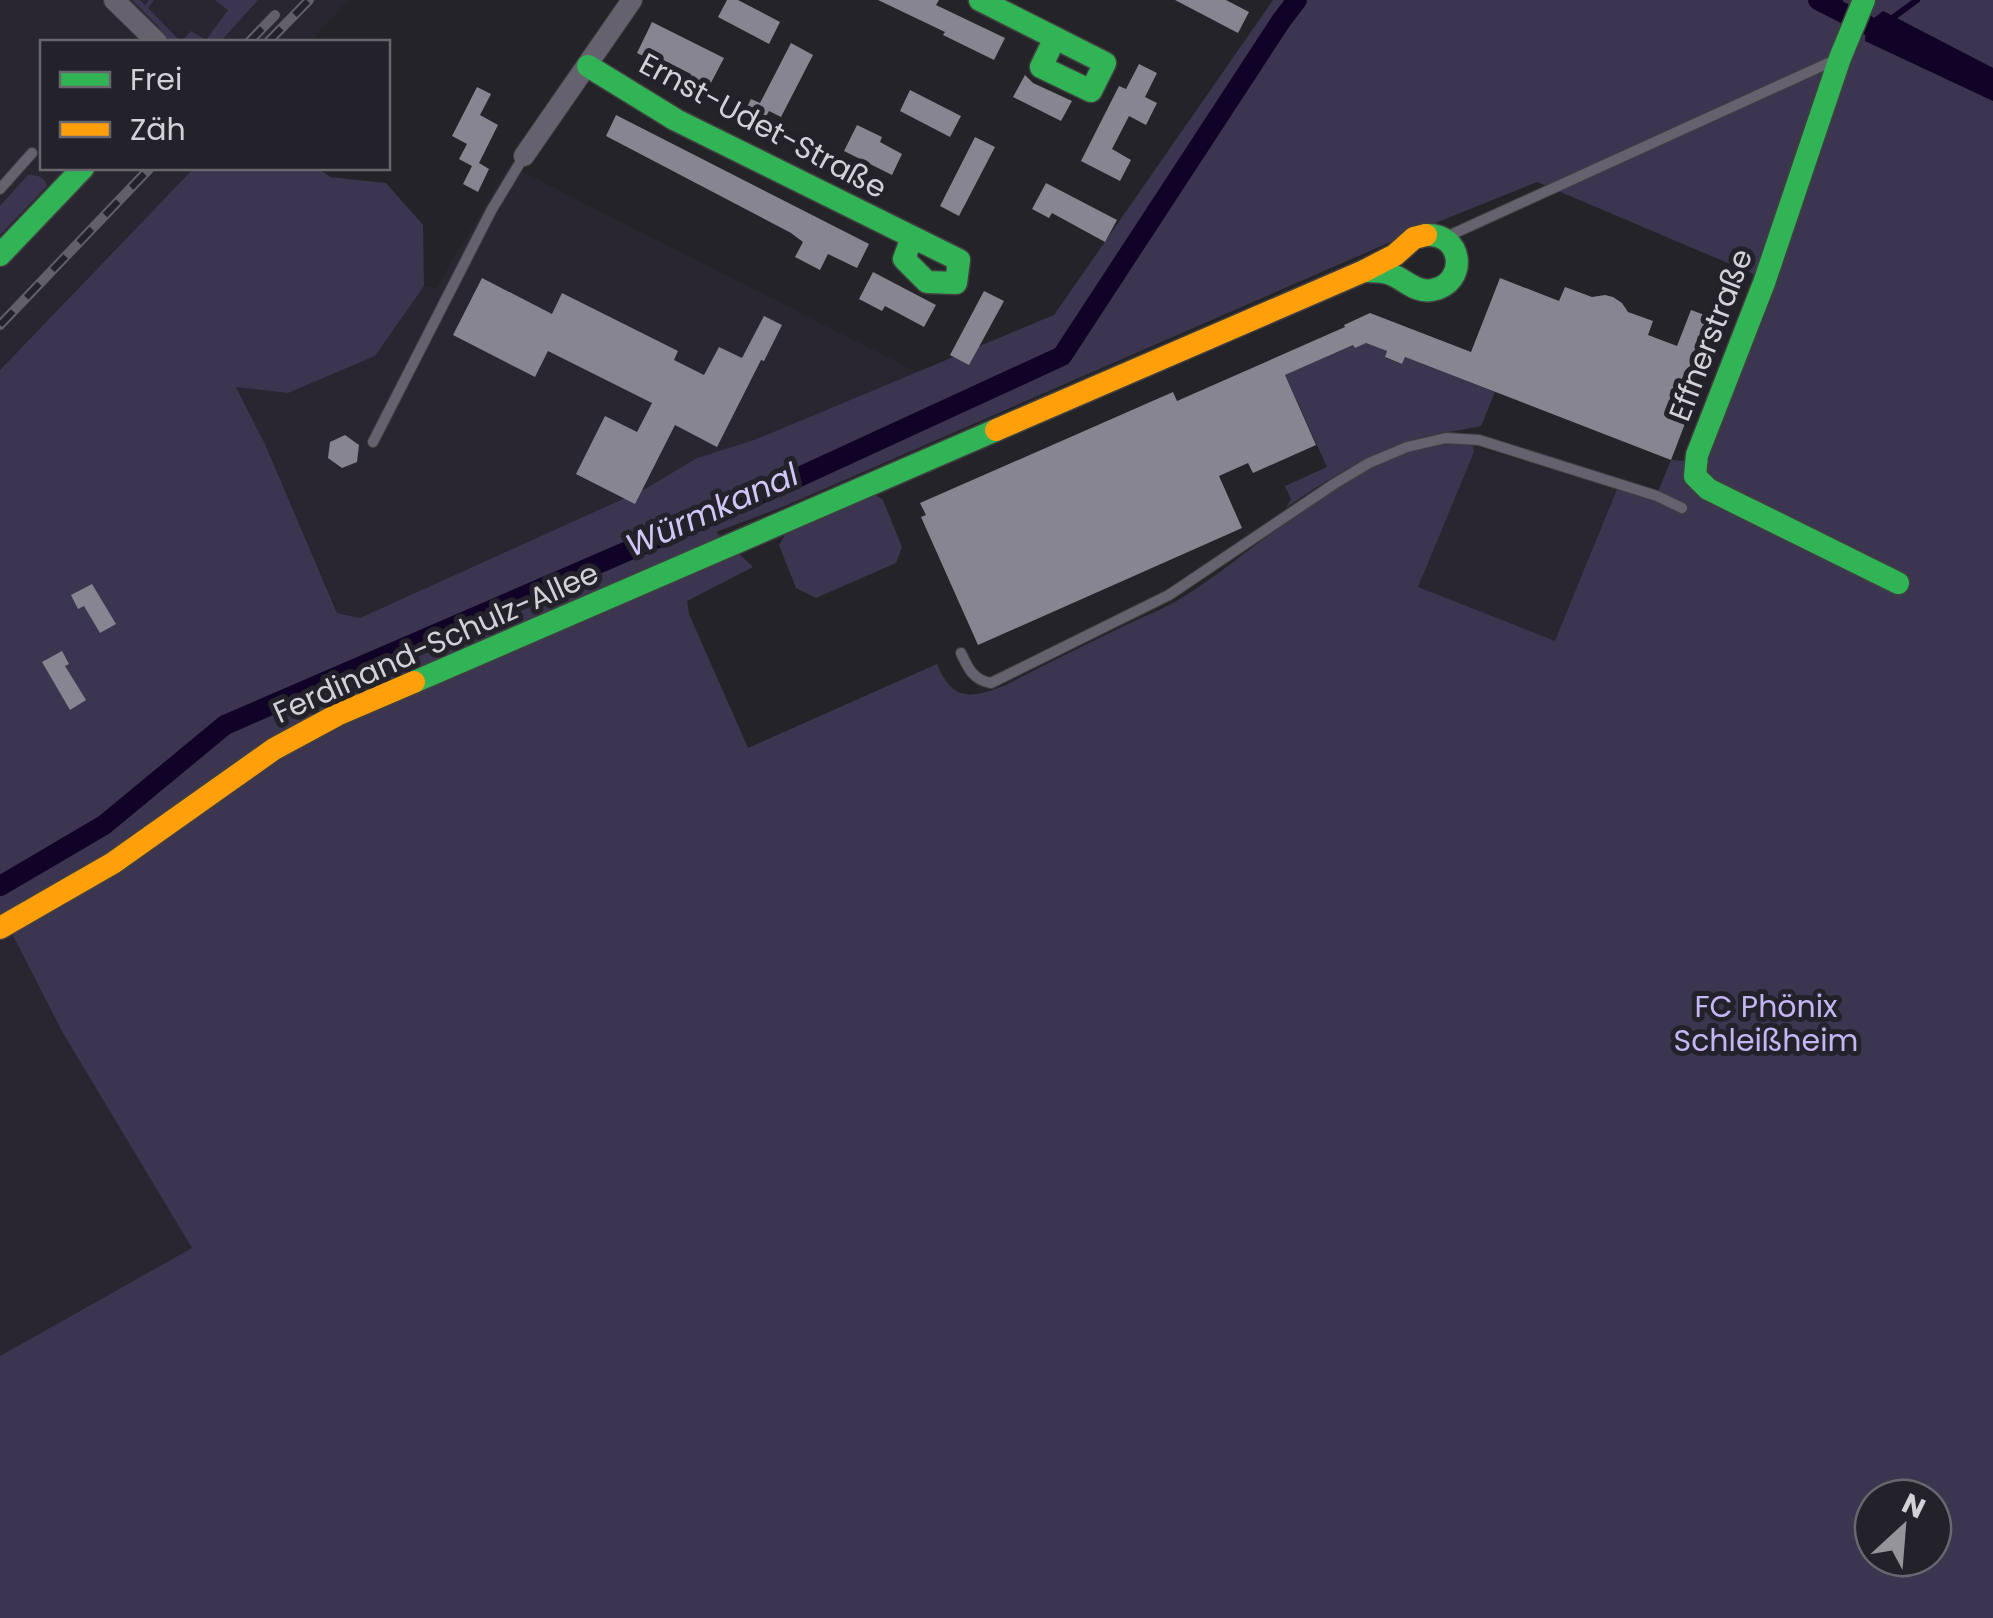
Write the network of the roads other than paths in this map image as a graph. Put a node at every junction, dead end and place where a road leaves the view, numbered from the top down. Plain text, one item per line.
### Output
1 (114, 0) edge
2 (632, 0) edge
3 (980, 0) edge
4 (1864, 0) edge
5 (1055, 38) dead end
6 (155, 40) edge
7 (1844, 48) junction
8 (588, 66) junction
9 (32, 153) dead end
10 (524, 156) joint
11 (80, 170) edge
12 (0, 189) edge
13 (912, 237) dead end
14 (1445, 238) junction
15 (0, 256) edge
16 (1364, 271) junction
17 (373, 442) dead end
18 (1682, 508) dead end
19 (1898, 583) dead end
20 (961, 653) dead end
21 (0, 928) edge

1 - 6 street
2 - 8 street
3 - 5 street
4 - 7 street, Effnerstraße
7 - 14 lane
7 - 19 street, Effnerstraße
8 - 10 street
8 - 13 street, Ernst-Udet-Straße
9 - 12 lane
10 - 17 lane
11 - 15 street
14 - 16 street, Ferdinand-Schulz-Allee
14 - 16 street
16 - 21 street, Ferdinand-Schulz-Allee
18 - 20 lane

